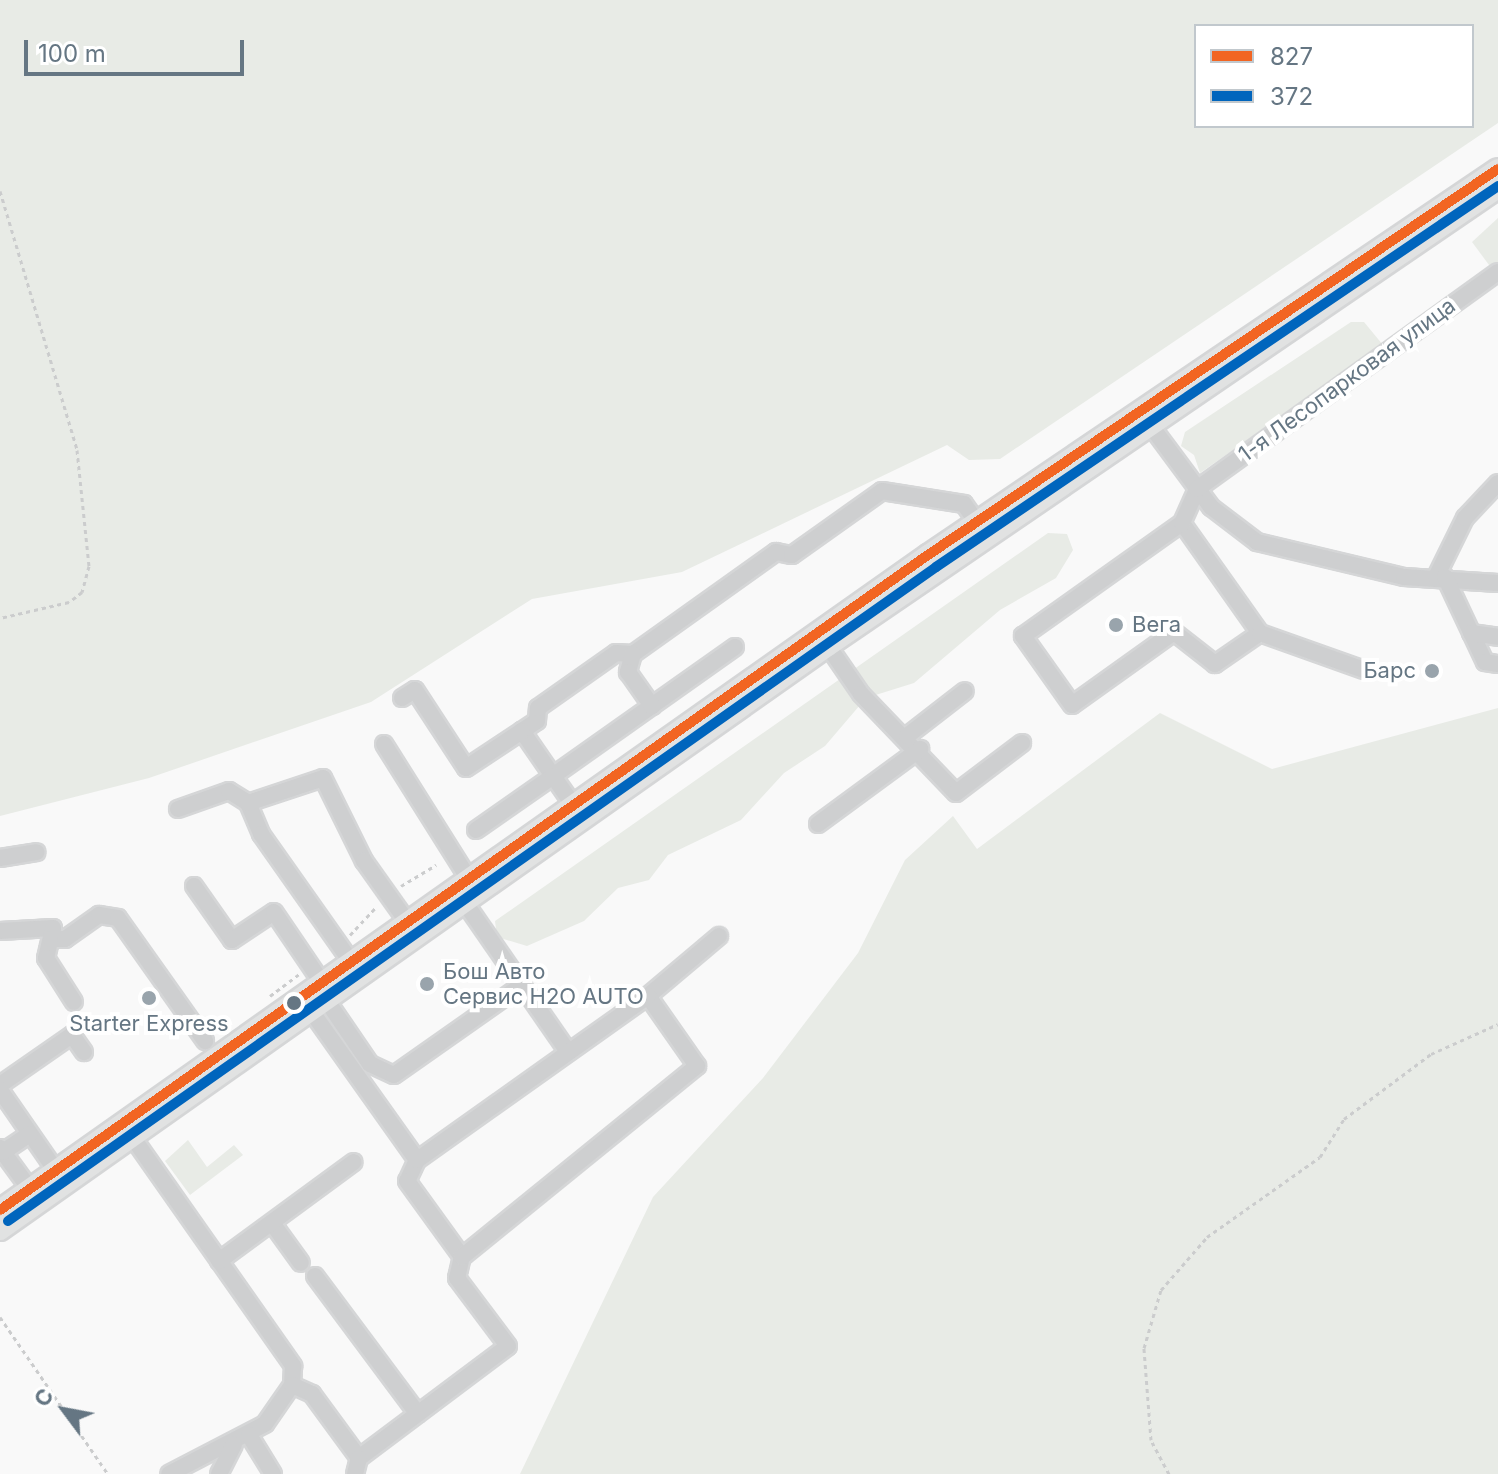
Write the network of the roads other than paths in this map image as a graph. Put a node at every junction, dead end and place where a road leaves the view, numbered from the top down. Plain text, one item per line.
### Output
1 (1498, 169) edge
2 (1498, 188) edge
3 (1498, 272) edge
4 (1144, 417) junction
5 (1498, 483) edge
6 (1197, 489) junction
7 (976, 521) junction
8 (1182, 523) junction
9 (1441, 577) junction
10 (1498, 583) edge
11 (1260, 633) junction
12 (1471, 633) junction
13 (1498, 637) edge
14 (828, 646) junction
15 (735, 647) dead end
16 (633, 654) junction
17 (1498, 664) edge
18 (1364, 670) dead end
19 (965, 691) dead end
20 (402, 698) dead end
21 (652, 706) junction
22 (522, 731) junction
23 (907, 736) junction
24 (1022, 743) dead end
25 (384, 744) dead end
26 (920, 749) junction
27 (553, 776) junction
28 (248, 803) junction
29 (573, 805) junction
30 (178, 809) dead end
31 (818, 824) dead end
32 (476, 830) dead end
33 (37, 852) dead end
34 (0, 858) edge
35 (469, 879) junction
36 (194, 886) dead end
37 (465, 903) junction
38 (408, 923) junction
39 (0, 931) edge
40 (719, 936) dead end
41 (51, 939) junction
42 (352, 963) junction
43 (522, 985) junction
44 (648, 996) junction
45 (320, 999) junction
46 (74, 1002) dead end
47 (205, 1041) dead end
48 (84, 1052) dead end
49 (568, 1052) junction
50 (0, 1087) edge
51 (30, 1134) junction
52 (133, 1138) junction
53 (4, 1160) edge
54 (417, 1160) junction
55 (354, 1162) dead end
56 (56, 1171) junction
57 (30, 1189) junction
58 (0, 1210) edge
59 (272, 1223) junction
60 (0, 1230) edge
61 (462, 1257) junction
62 (219, 1261) junction
63 (301, 1263) dead end
64 (315, 1276) dead end
65 (292, 1385) junction
66 (418, 1414) junction
67 (249, 1435) junction
68 (234, 1445) junction
69 (357, 1466) edge
70 (169, 1474) edge
71 (219, 1474) edge
72 (273, 1474) edge

1 - 4 main road
2 - 4 main road
3 - 6 street, 1-я Лесопарковая улица
4 - 6 street
4 - 7 main road
4 - 14 main road
5 - 9 street
6 - 8 street
6 - 9 street
7 - 16 street
7 - 29 main road
8 - 11 street
8 - 11 street
9 - 10 street
9 - 12 street
11 - 18 street
12 - 13 street
12 - 17 street
14 - 23 street
14 - 37 main road
15 - 21 street
16 - 21 street
16 - 22 street
19 - 23 street
20 - 22 street
21 - 27 street
22 - 27 street
23 - 26 street
24 - 26 street
25 - 35 street
26 - 31 street
27 - 29 street
27 - 32 street
28 - 30 street
28 - 38 street
28 - 42 street
29 - 35 main road
33 - 34 street
35 - 38 main road
36 - 45 street
37 - 43 street
37 - 45 main road
38 - 42 main road
39 - 41 street
40 - 44 street
41 - 46 street
41 - 47 street
42 - 45 main road
43 - 45 street
43 - 49 street
44 - 49 street
44 - 61 street
45 - 52 main road
45 - 54 street
45 - 56 main road
48 - 50 street
49 - 54 street
50 - 51 street
51 - 53 street
51 - 56 street
52 - 60 main road
52 - 62 street
53 - 57 street
54 - 61 street
55 - 59 street
56 - 57 main road
57 - 58 main road
59 - 62 street
59 - 63 street
61 - 66 street
62 - 65 street
64 - 66 street
65 - 67 street
65 - 69 street
66 - 69 street
67 - 68 street
67 - 72 street
68 - 70 street
68 - 71 street

